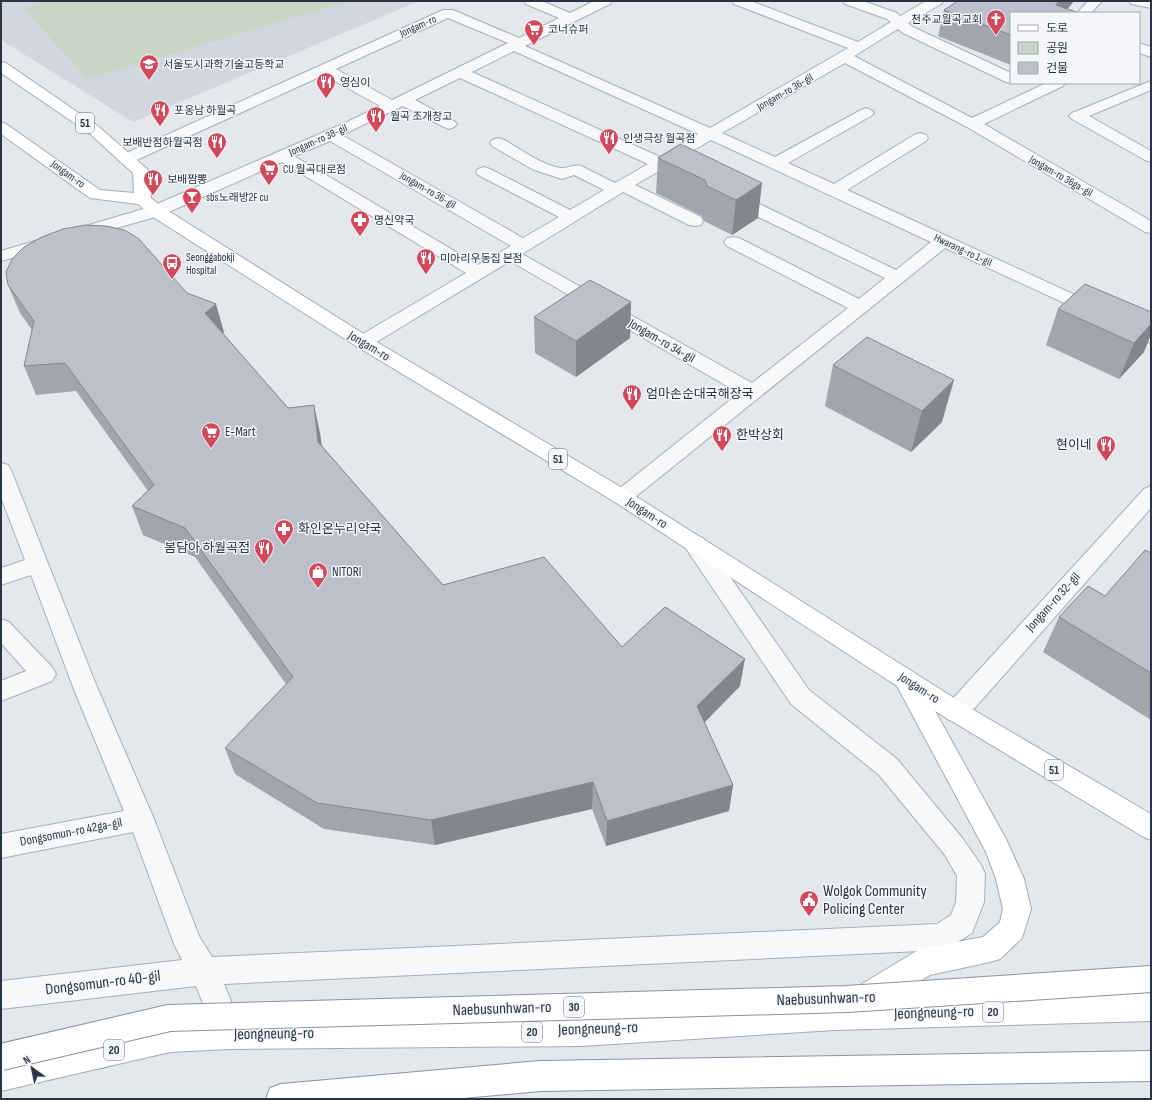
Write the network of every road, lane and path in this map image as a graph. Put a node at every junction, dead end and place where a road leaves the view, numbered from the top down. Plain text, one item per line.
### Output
1 (531, 1) edge
2 (605, 1) edge
3 (739, 1) edge
4 (850, 1) edge
5 (1094, 1) edge
6 (1136, 1) edge
7 (931, 2) edge
8 (1151, 4) edge
9 (1085, 12) edge
10 (570, 18) junction
11 (900, 22) junction
12 (517, 45) junction
13 (859, 47) junction
14 (1140, 48) edge
15 (1151, 53) edge
16 (845, 57) junction
17 (1, 66) edge
18 (324, 69) junction
19 (460, 72) junction
20 (1010, 79) edge
21 (1022, 84) edge
22 (1056, 84) edge
23 (1151, 85) edge
24 (1039, 92) junction
25 (1137, 92) junction
26 (1151, 99) edge
27 (398, 103) junction
28 (866, 113) dead end
29 (449, 124) dead end
30 (972, 124) junction
31 (1, 127) edge
32 (331, 134) junction
33 (710, 134) junction
34 (920, 138) dead end
35 (498, 143) dead end
36 (282, 156) junction
37 (1151, 157) edge
38 (126, 159) junction
39 (661, 163) junction
40 (776, 163) junction
41 (484, 172) dead end
42 (682, 173) edge
43 (525, 176) junction
44 (620, 188) junction
45 (835, 190) junction
46 (718, 191) edge
47 (150, 205) junction
48 (571, 217) junction
49 (694, 221) edge
50 (1151, 228) edge
51 (943, 241) junction
52 (733, 242) edge
53 (517, 250) junction
54 (1, 256) edge
55 (479, 273) junction
56 (897, 277) junction
57 (860, 307) junction
58 (1151, 337) edge
59 (363, 342) junction
60 (752, 392) junction
61 (1, 470) edge
62 (1151, 494) edge
63 (622, 497) junction
64 (695, 544) junction
65 (38, 564) junction
66 (1, 577) edge
67 (1, 628) edge
68 (904, 678) junction
69 (1, 691) edge
70 (956, 712) junction
71 (141, 819) junction
72 (1151, 828) edge
73 (1, 846) edge
74 (205, 971) junction
75 (1151, 979) edge
76 (1, 995) edge
77 (1151, 1007) edge
78 (835, 1016) junction
79 (229, 1034) junction
80 (102, 1053) junction
81 (1, 1058) edge
82 (1151, 1066) edge
83 (1, 1076) edge
84 (281, 1099) edge

1 - 10 street
2 - 10 street, Jongam-ro 38-gil
3 - 13 street
4 - 11 street
5 - 9 street
6 - 8 street
7 - 11 street, Jongam-ro 36-gil
10 - 12 street, Jongam-ro 38-gil
11 - 13 street, Jongam-ro 36-gil
11 - 20 street
12 - 18 street, Jongam-ro
12 - 19 street, Jongam-ro 38-gil
12 - 33 street
13 - 16 street, Jongam-ro 36-gil
14 - 15 street
16 - 30 street, Jongam-ro 36ga-gil
16 - 33 street, Jongam-ro 36-gil
17 - 38 main road, 51
18 - 27 street
18 - 38 street, Jongam-ro
19 - 27 street, Jongam-ro 38-gil
19 - 39 street
21 - 24 street
22 - 24 street
23 - 25 street
24 - 30 street
25 - 26 street
25 - 37 street
27 - 29 street
27 - 32 street, Jongam-ro 38-gil
28 - 40 street
30 - 50 street, Jongam-ro 36ga-gil
31 - 47 main road, Jongam-ro / 51
32 - 36 street, Jongam-ro 38-gil
32 - 53 street, Jongam-ro 36-gil
33 - 39 street, Jongam-ro 36-gil
33 - 40 street, Hwarang-ro 1-gil
34 - 45 street
35 - 43 street
36 - 47 street, Jongam-ro 38-gil
36 - 55 street
38 - 47 main road, 51
39 - 42 street
39 - 44 street, Jongam-ro 36-gil
40 - 45 street, Hwarang-ro 1-gil
41 - 43 street
43 - 44 street
43 - 48 street
44 - 48 street, Jongam-ro 36-gil
44 - 49 street
45 - 51 street, Hwarang-ro 1-gil
46 - 56 street
47 - 54 street, Jongam-ro 38-gil
47 - 59 main road, Jongam-ro / 51
48 - 53 street, Jongam-ro 36-gil
51 - 56 street
51 - 58 street, Hwarang-ro 1-gil
52 - 57 street
53 - 55 street, Jongam-ro 36-gil
53 - 60 street, Jongam-ro 34-gil
55 - 59 street, Jongam-ro 36-gil
56 - 57 street
57 - 60 street
59 - 63 main road, Jongam-ro / 51
60 - 63 street
61 - 65 street
62 - 70 street, Jongam-ro 32-gil
63 - 64 main road, Jongam-ro / 51
64 - 68 main road, Jongam-ro / 51
64 - 74 street, Dongsomun-ro 40-gil
65 - 66 street
65 - 71 street
67 - 69 street
68 - 70 main road, Jongam-ro / 51
68 - 78 main road
70 - 72 main road, Jongam-ro / 51
71 - 73 street, Dongsomun-ro 42ga-gil
71 - 74 street
74 - 76 street, Dongsomun-ro 40-gil
74 - 79 street
75 - 81 main road, Naebusunhwan-ro / 30, bridge
77 - 78 main road, Jeongneung-ro / 20
78 - 79 main road, Jeongneung-ro / 20
79 - 80 main road, Jeongneung-ro / 20
80 - 81 main road, 30
80 - 83 main road, Jeongneung-ro / 20
82 - 84 main road

